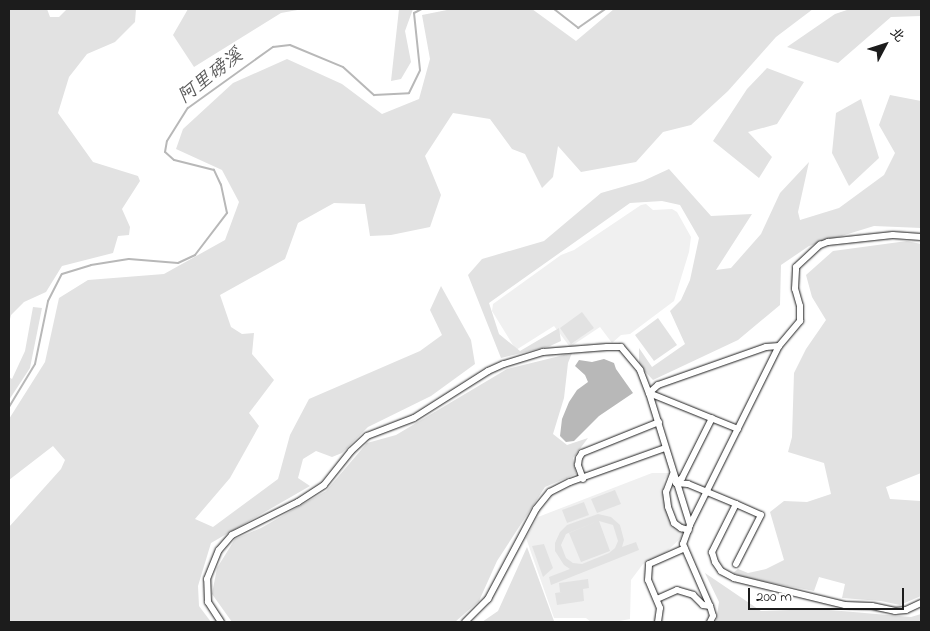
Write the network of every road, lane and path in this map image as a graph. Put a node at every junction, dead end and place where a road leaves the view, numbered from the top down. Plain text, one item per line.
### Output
1 (921, 237) edge
2 (779, 346) junction
3 (648, 393) junction
4 (712, 418) junction
5 (659, 422) junction
6 (738, 429) junction
7 (665, 448) junction
8 (673, 474) junction
9 (583, 479) junction
10 (676, 484) junction
11 (708, 492) junction
12 (736, 504) junction
13 (689, 527) junction
14 (685, 548) junction
15 (736, 564) dead end
16 (657, 599) junction
17 (921, 603) edge
18 (710, 606) junction
19 (221, 622) edge
20 (465, 622) edge
21 (658, 622) edge
22 (710, 622) edge

1 - 2 street
2 - 3 street
2 - 6 street
3 - 4 street
3 - 5 street
3 - 19 street
4 - 6 street
4 - 10 street
5 - 7 street
5 - 9 street
6 - 11 street
7 - 8 street
7 - 9 street
8 - 10 street
8 - 13 street
9 - 20 street
10 - 11 street
10 - 13 street
11 - 12 street
11 - 13 street
12 - 15 street
12 - 17 street
13 - 14 street
14 - 16 street
14 - 18 street
16 - 18 street
16 - 21 street
18 - 22 street

